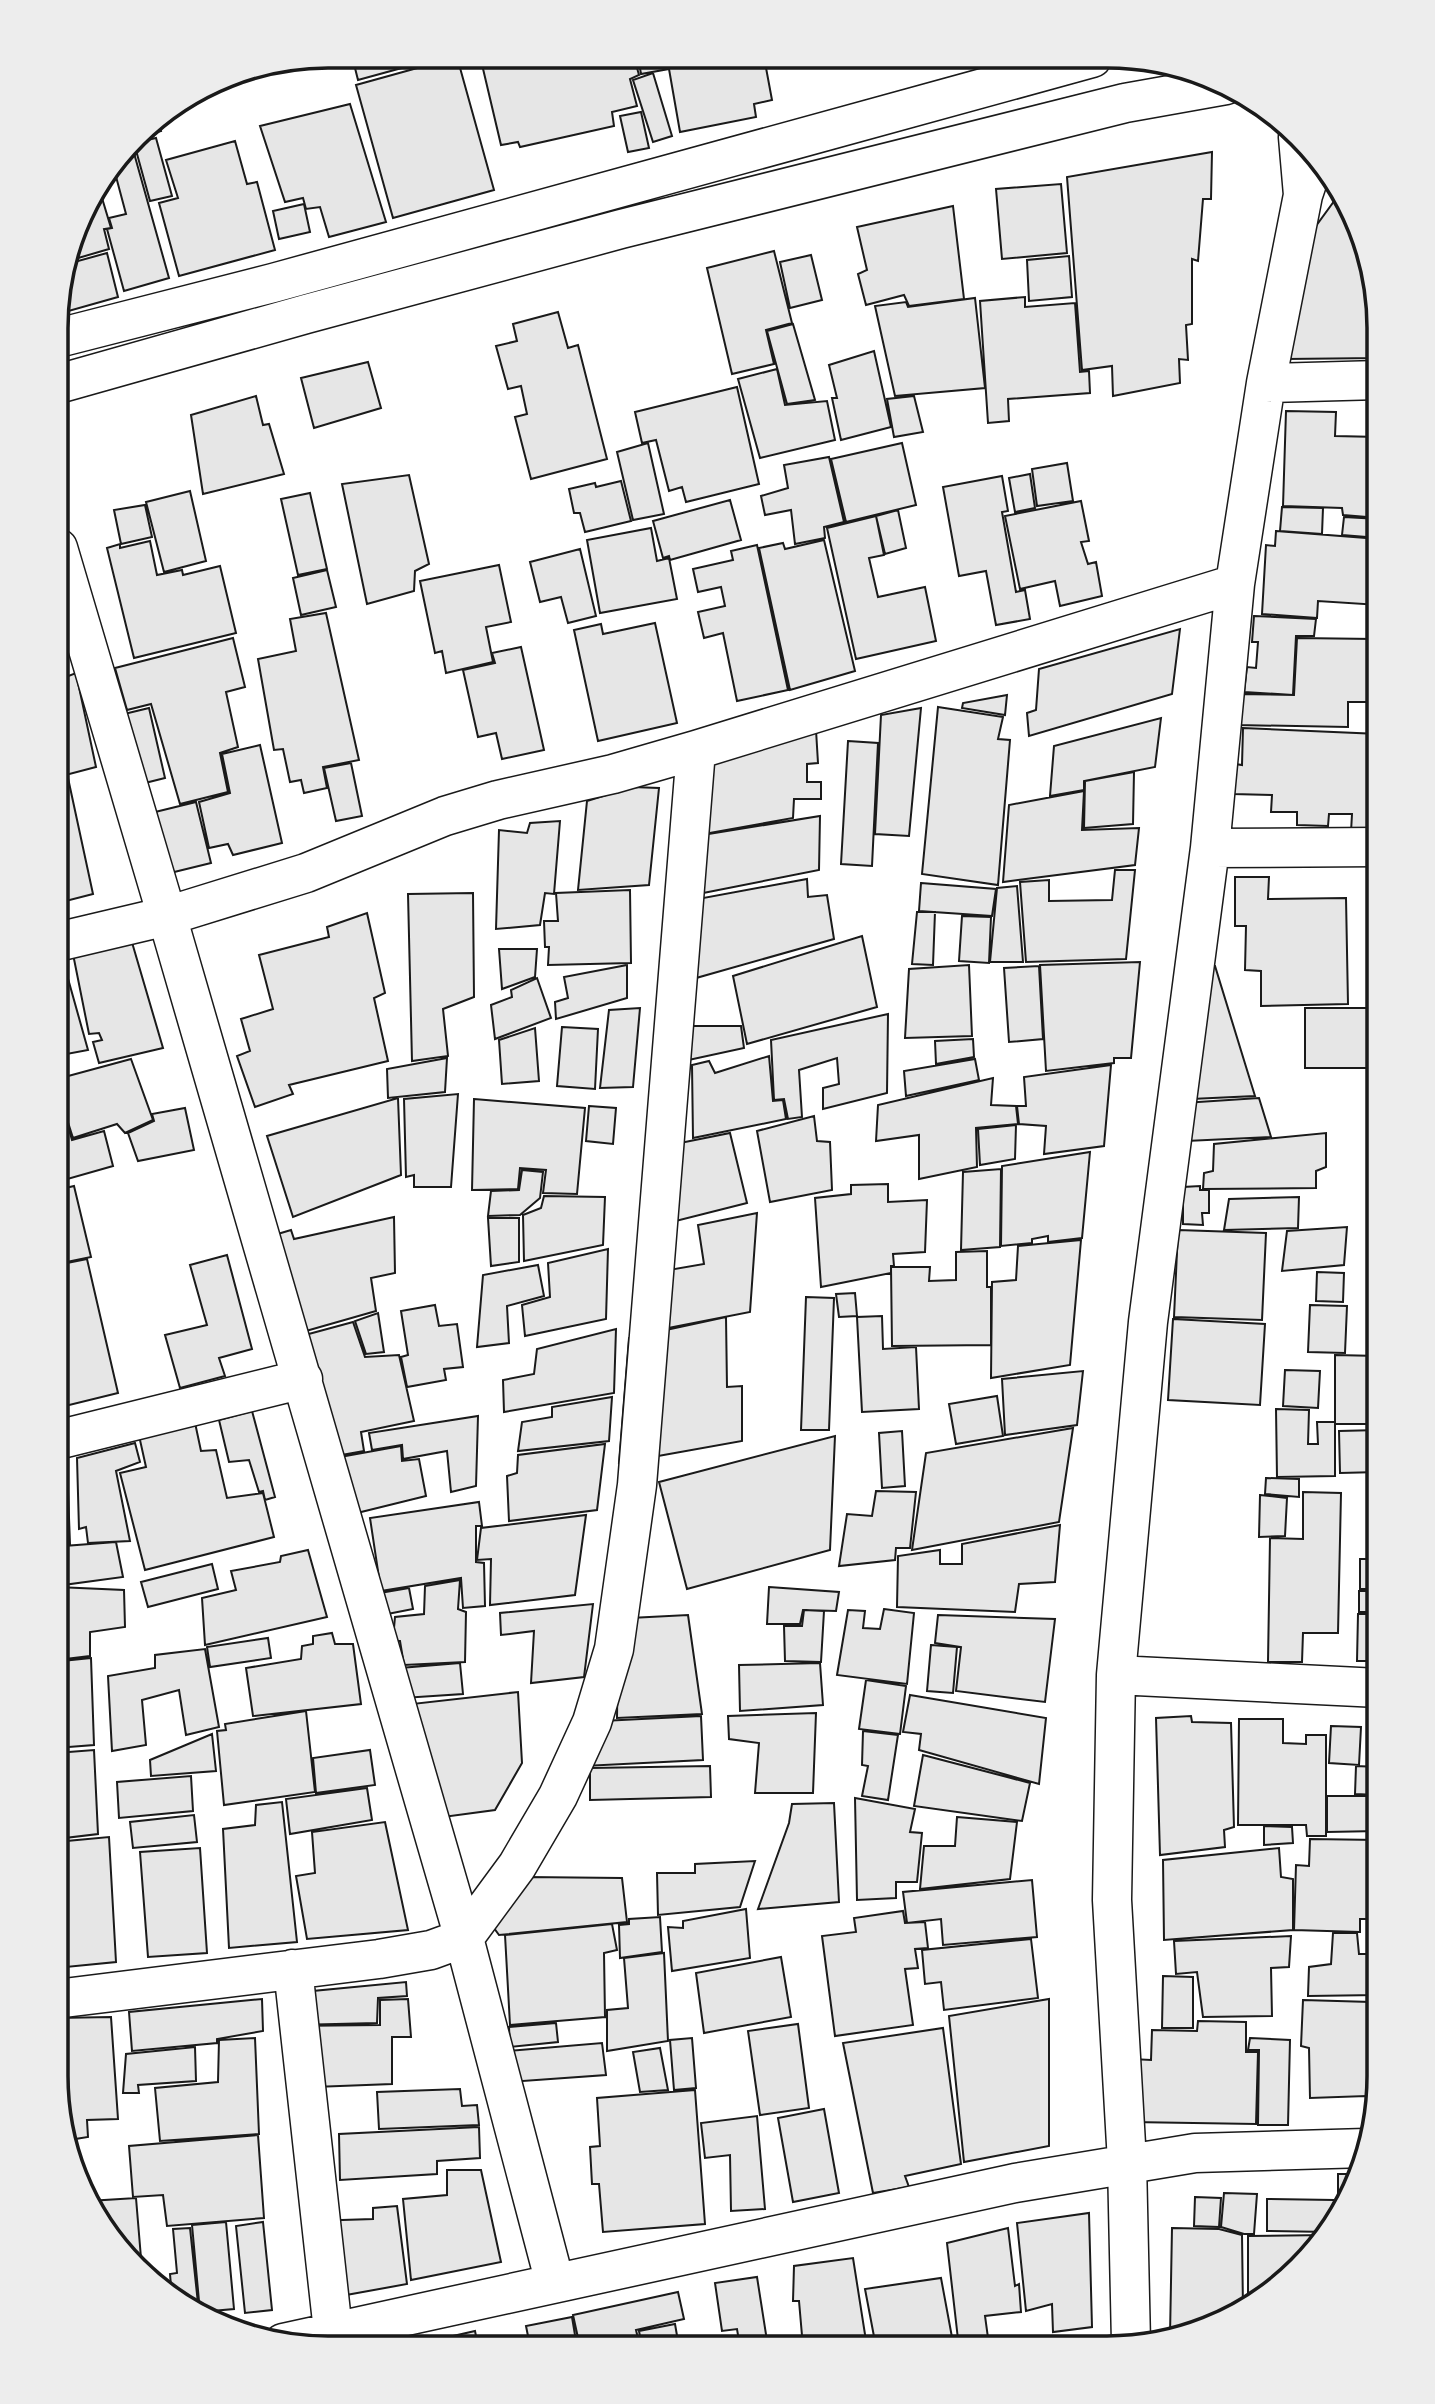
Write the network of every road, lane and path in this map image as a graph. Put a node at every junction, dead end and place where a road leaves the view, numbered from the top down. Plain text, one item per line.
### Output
1 (1056, 68) edge
2 (1207, 88) edge
3 (1299, 154) edge
4 (1312, 169) edge
5 (1303, 195) junction
6 (68, 335) edge
7 (1367, 380) edge
8 (68, 381) edge
9 (1266, 383) junction
10 (68, 582) edge
11 (1235, 584) junction
12 (696, 750) junction
13 (1367, 847) edge
14 (1210, 848) junction
15 (167, 916) junction
16 (68, 939) edge
17 (303, 1380) junction
18 (68, 1437) edge
19 (1116, 1675) junction
20 (1367, 1687) edge
21 (464, 1938) junction
22 (293, 1969) junction
23 (68, 1997) edge
24 (1356, 2148) edge
25 (1127, 2162) junction
26 (555, 2283) junction
27 (333, 2331) junction
28 (315, 2335) edge
29 (1131, 2335) edge

1 - 6 street
2 - 8 street
3 - 5 street
4 - 5 street
5 - 9 street
7 - 9 street
9 - 11 street
10 - 15 street
11 - 12 street
11 - 14 street
12 - 15 street
12 - 21 street
13 - 14 street
14 - 19 street
15 - 16 street
15 - 17 street
17 - 18 street
17 - 21 street
19 - 20 street
19 - 25 street
21 - 22 street
21 - 26 street
22 - 23 street
22 - 27 street
24 - 25 street
25 - 26 street
25 - 29 street
26 - 27 street
27 - 28 street

